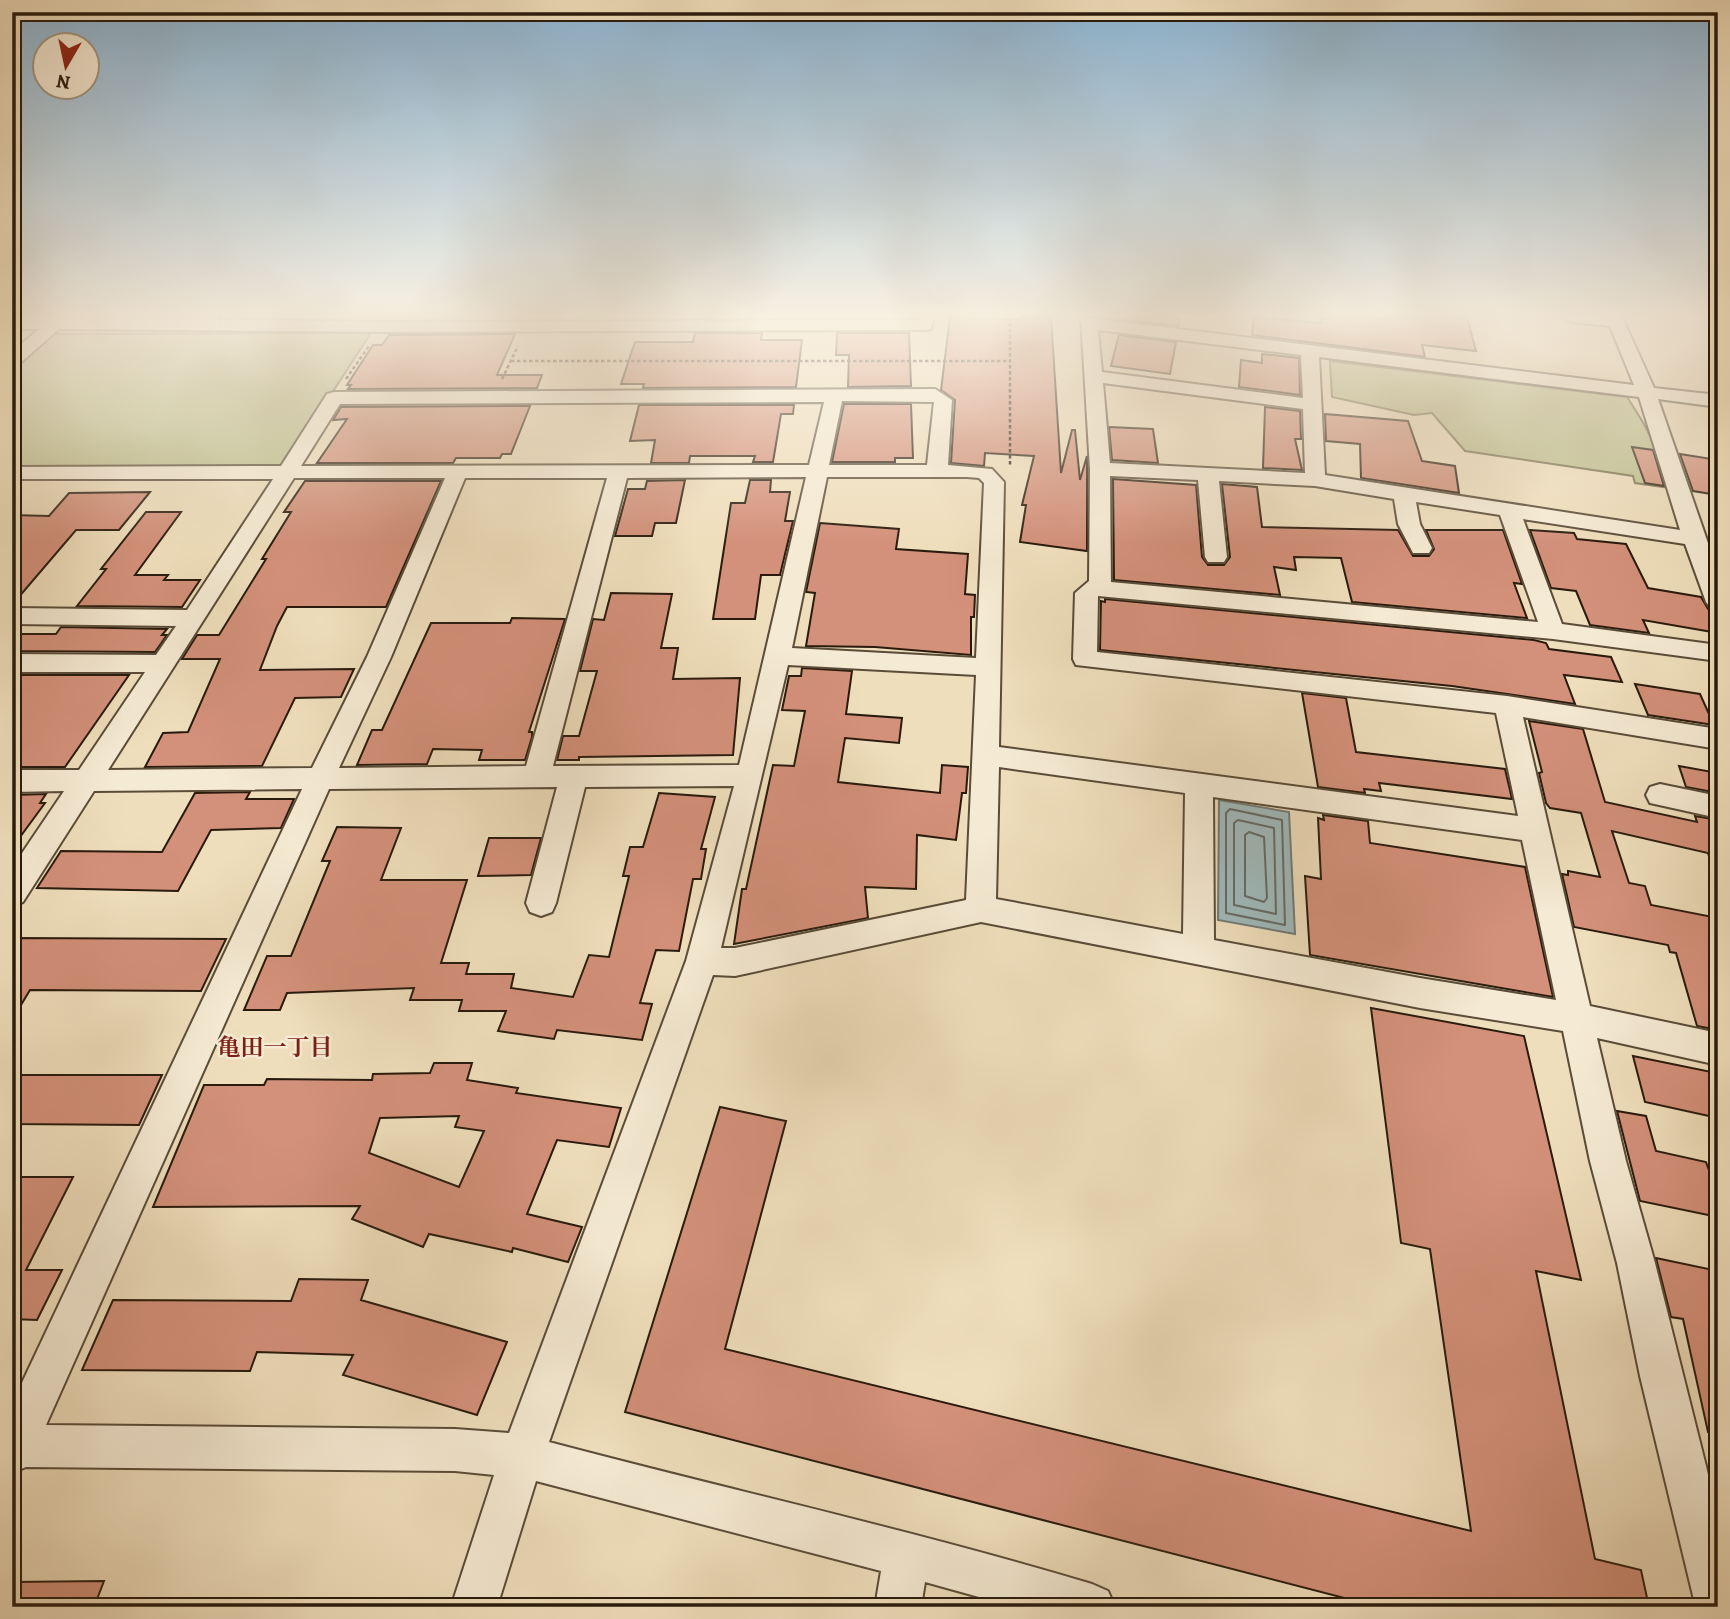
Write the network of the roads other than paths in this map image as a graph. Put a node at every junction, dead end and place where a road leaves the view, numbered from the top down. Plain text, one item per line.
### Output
1 (1095, 393) edge
2 (1218, 393) edge
3 (1312, 393) edge
4 (1647, 393) edge
5 (1657, 393) edge
6 (834, 396) junction
7 (1718, 401) edge
8 (1312, 405) junction
9 (1100, 469) junction
10 (937, 471) junction
11 (819, 472) junction
12 (12, 473) edge
13 (287, 473) junction
14 (618, 473) junction
15 (457, 474) junction
16 (1208, 475) junction
17 (1315, 480) junction
18 (1404, 494) junction
19 (1509, 510) junction
20 (1694, 539) junction
21 (1421, 548) dead end
22 (1216, 557) dead end
23 (1094, 588) junction
24 (1718, 602) edge
25 (12, 616) edge
26 (193, 618) junction
27 (1553, 631) junction
28 (1718, 653) edge
29 (778, 656) junction
30 (12, 663) edge
31 (162, 664) junction
32 (988, 667) junction
33 (1507, 705) junction
34 (1718, 739) edge
35 (985, 755) junction
36 (750, 775) junction
37 (574, 776) junction
38 (537, 777) junction
39 (320, 779) junction
40 (12, 781) edge
41 (86, 781) junction
42 (1199, 784) junction
43 (1660, 795) dead end
44 (1718, 807) edge
45 (1536, 830) junction
46 (12, 893) edge
47 (541, 903) dead end
48 (981, 909) junction
49 (1198, 950) junction
50 (702, 961) junction
51 (1577, 1018) junction
52 (1718, 1049) edge
53 (13, 1448) edge
54 (522, 1456) junction
55 (906, 1555) junction
56 (1718, 1604) edge
57 (474, 1607) edge
58 (898, 1607) edge
59 (1092, 1607) edge

1 - 9 street
2 - 8 street
3 - 8 street
4 - 20 street
5 - 7 street
6 - 10 street
6 - 11 street
6 - 13 street
8 - 17 street
9 - 16 street
9 - 23 street
10 - 11 street
10 - 32 street
11 - 14 street
11 - 29 street
12 - 13 street
13 - 15 street
13 - 26 street
14 - 15 street
14 - 38 street
15 - 39 street
16 - 17 street
16 - 22 street
17 - 18 street
18 - 19 street
18 - 21 street
19 - 20 street
19 - 27 street
20 - 24 street
23 - 27 street
23 - 33 street
25 - 26 street
26 - 31 street
27 - 28 street
29 - 32 street
29 - 36 street
30 - 31 street
31 - 41 street
32 - 35 street
33 - 34 street
33 - 45 street
35 - 42 street
35 - 48 street
36 - 37 street
36 - 50 street
37 - 38 street
37 - 47 street
38 - 39 street
39 - 41 street
39 - 53 street
40 - 41 street
41 - 46 street
42 - 45 street
42 - 49 street
43 - 44 street
45 - 51 street
48 - 49 street
48 - 50 street
49 - 51 street
50 - 54 street
51 - 52 street
51 - 56 street
53 - 54 street
54 - 55 street
54 - 57 street
55 - 58 street
55 - 59 street

